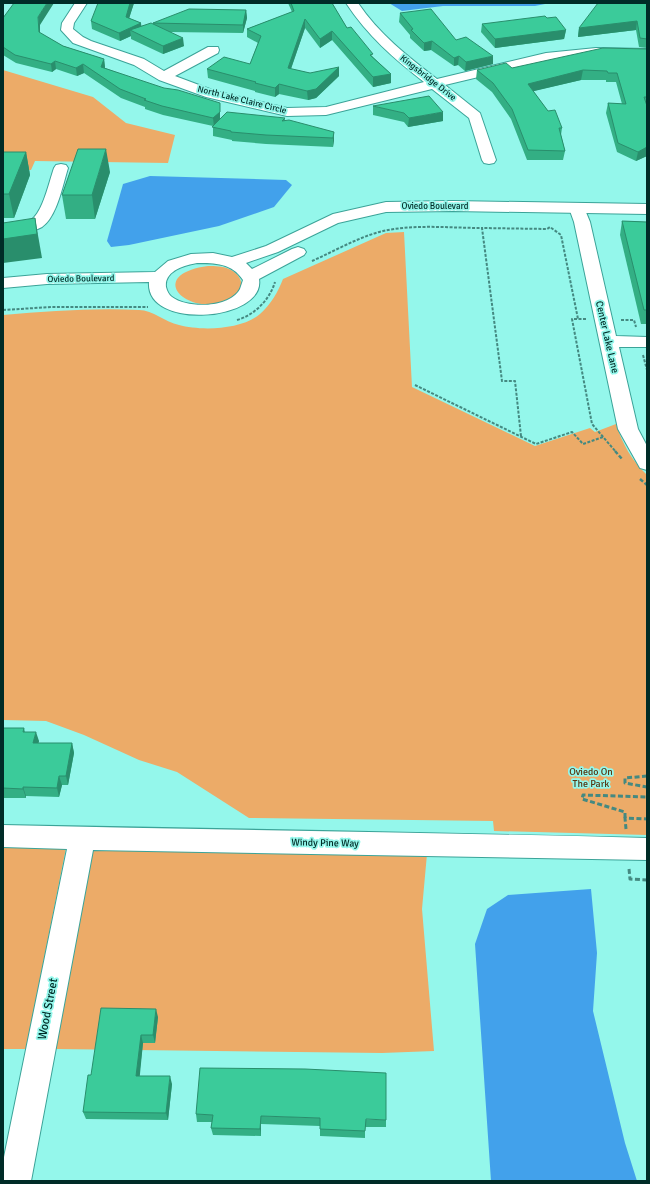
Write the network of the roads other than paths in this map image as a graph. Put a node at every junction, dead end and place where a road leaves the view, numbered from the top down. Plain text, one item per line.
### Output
1 (81, 3) edge
2 (352, 3) edge
3 (213, 50) dead end
4 (647, 53) edge
5 (164, 77) junction
6 (434, 84) junction
7 (489, 160) dead end
8 (61, 168) dead end
9 (647, 209) edge
10 (578, 212) junction
11 (647, 218) edge
12 (3, 232) edge
13 (234, 262) junction
14 (249, 277) junction
15 (3, 283) edge
16 (157, 293) junction
17 (3, 297) edge
18 (608, 341) junction
19 (647, 342) edge
20 (643, 470) edge
21 (3, 836) edge
22 (82, 838) junction
23 (647, 849) edge
24 (15, 1181) edge

1 - 5 street, North Lake Claire Circle
2 - 6 street, Kingsbridge Drive
3 - 5 street
4 - 6 street, North Lake Claire Circle
5 - 6 street, North Lake Claire Circle
6 - 7 street, Kingsbridge Drive
8 - 12 street
9 - 10 street, Oviedo Boulevard
10 - 11 street, Oviedo Boulevard
10 - 13 street, Oviedo Boulevard
10 - 14 street, Oviedo Boulevard
10 - 18 street, Center Lake Lane
13 - 14 street
13 - 16 street
14 - 16 street
15 - 16 street, Oviedo Boulevard
16 - 17 street, Oviedo Boulevard
18 - 19 street
18 - 20 street, Center Lake Lane
21 - 22 street, Windy Pine Way
22 - 23 street, Windy Pine Way
22 - 24 street, Wood Street

